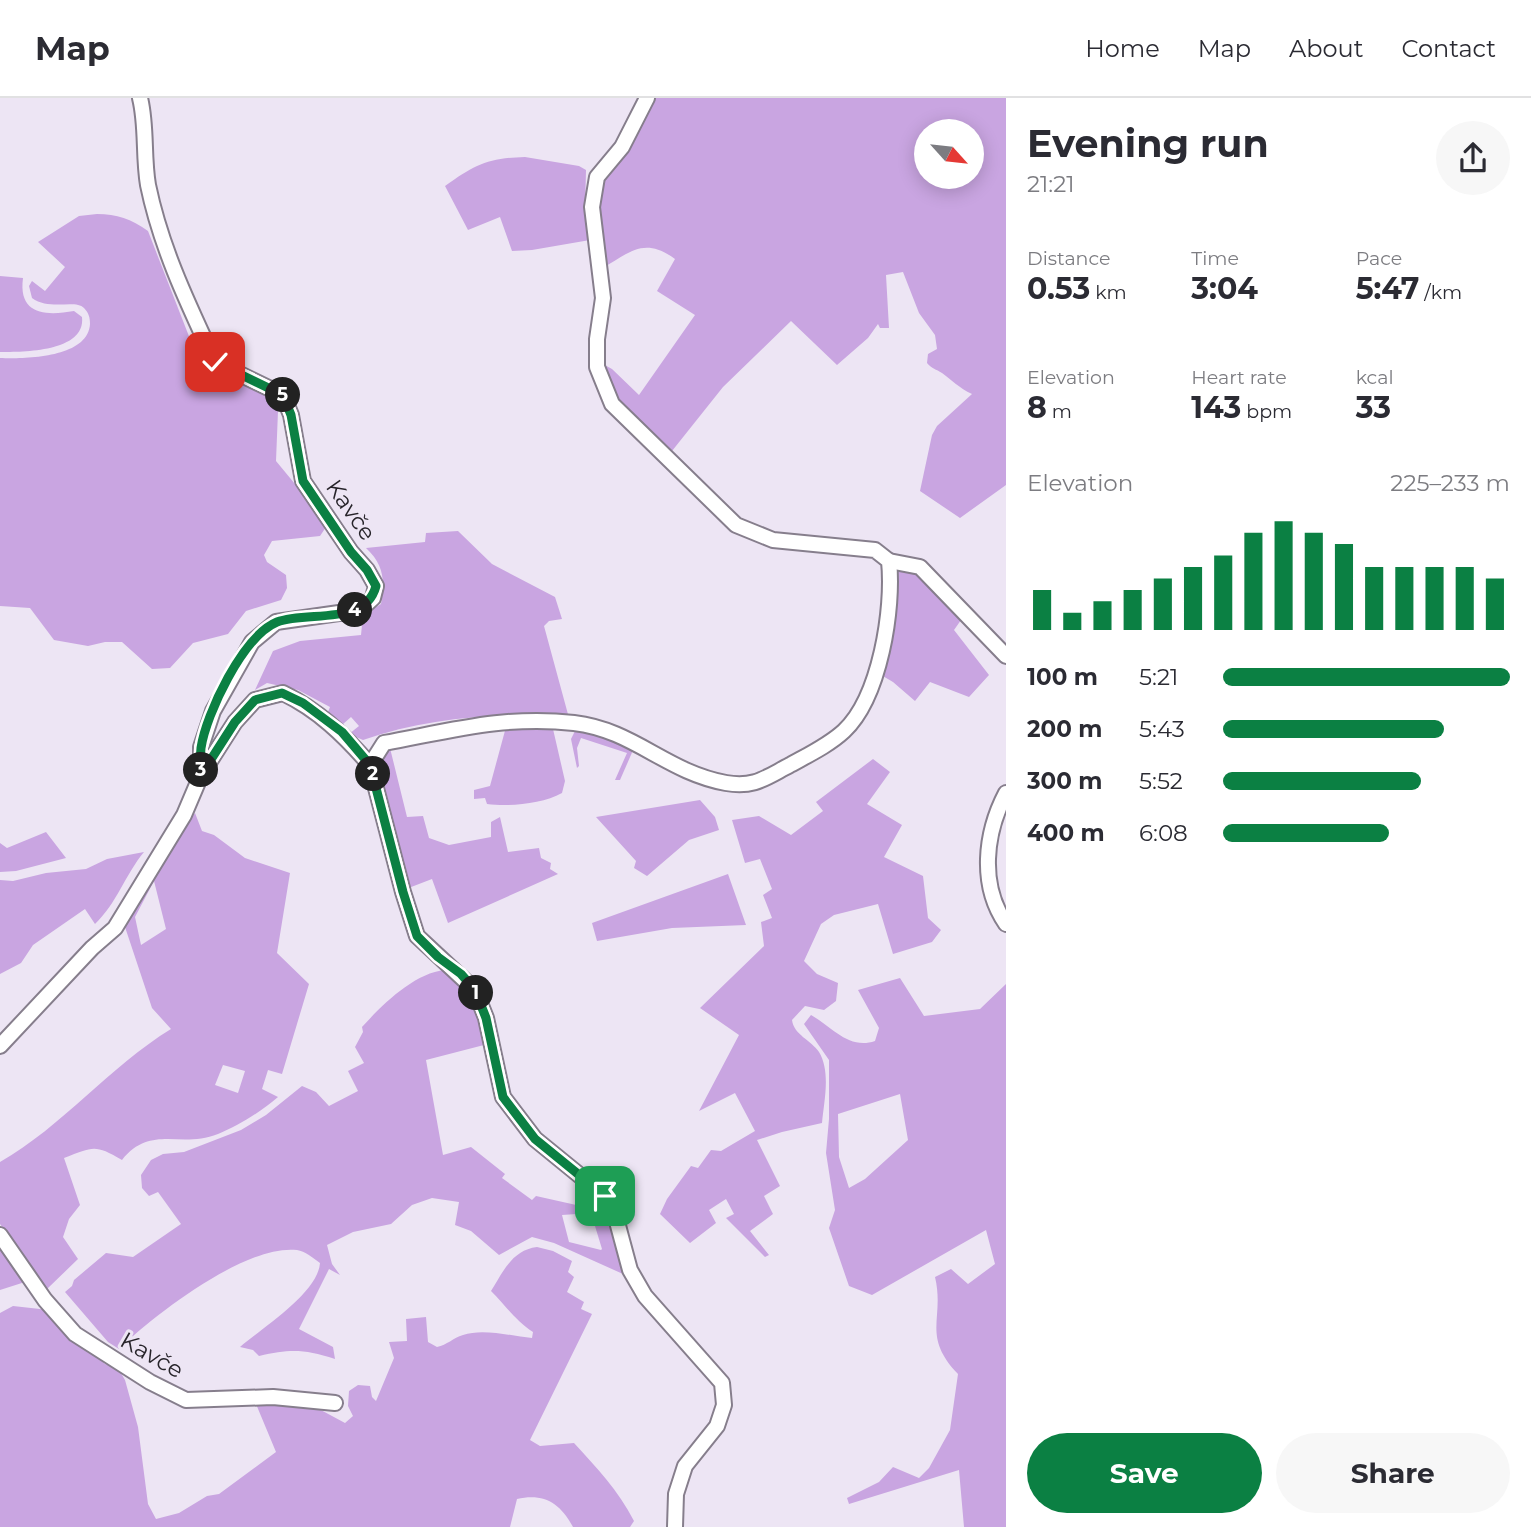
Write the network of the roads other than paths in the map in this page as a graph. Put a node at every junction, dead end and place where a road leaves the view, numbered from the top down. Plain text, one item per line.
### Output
1 (140, 98) edge
2 (647, 98) edge
3 (889, 561) junction
4 (1006, 656) edge
5 (370, 765) junction
6 (201, 775) junction
7 (1006, 793) edge
8 (1006, 924) edge
9 (0, 1046) edge
10 (0, 1235) edge
11 (335, 1403) dead end
12 (675, 1527) edge

1 - 6 street, Kavče
2 - 3 street
3 - 4 street
3 - 5 street
5 - 6 street, Kavče
5 - 12 street
6 - 9 street, Kavče
7 - 8 street
10 - 11 street, Kavče

